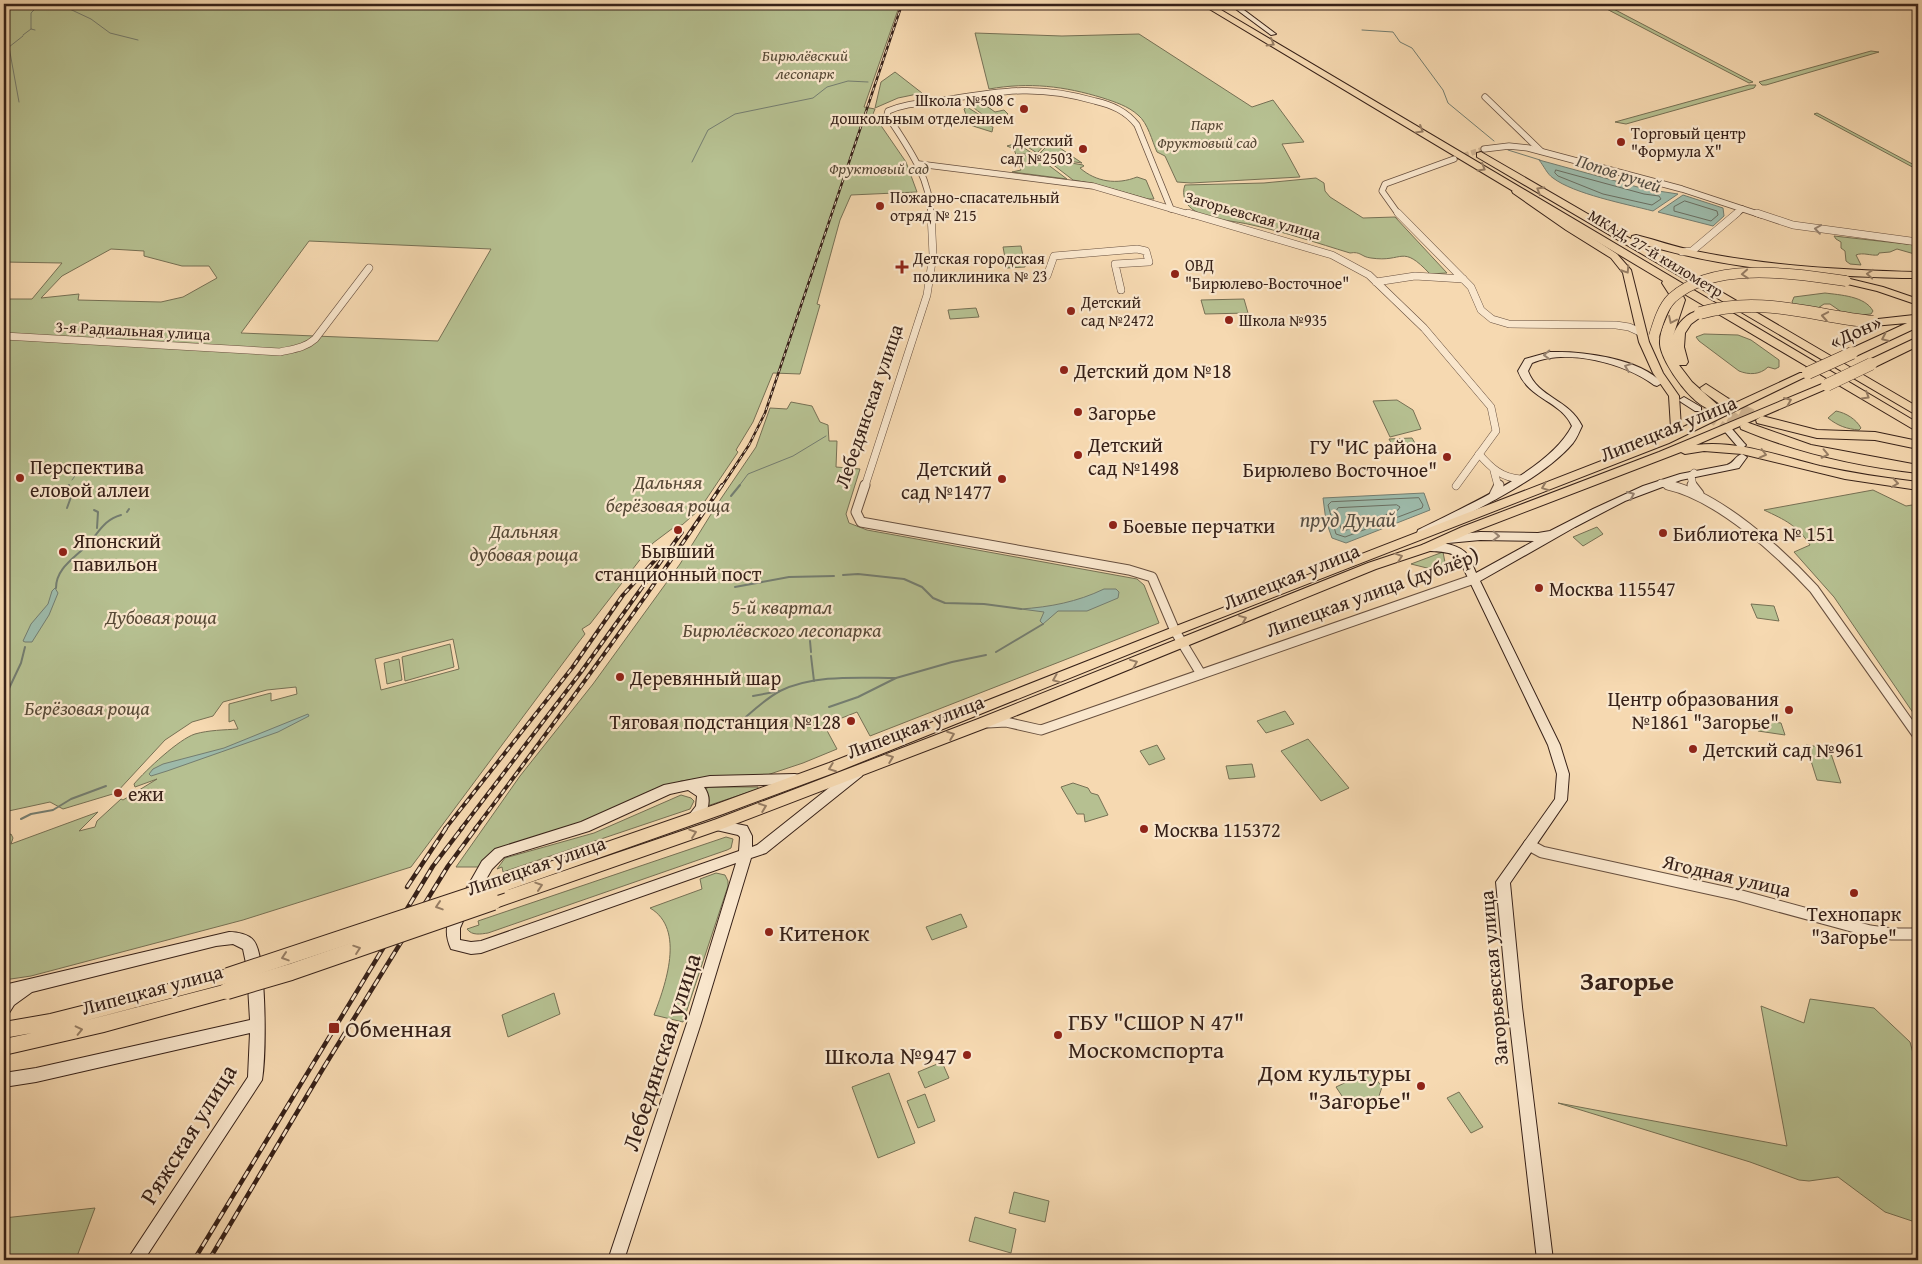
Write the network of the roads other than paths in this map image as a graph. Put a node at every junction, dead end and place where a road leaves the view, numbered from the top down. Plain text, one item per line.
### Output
1 (1205, 4) edge
2 (1223, 4) edge
3 (1232, 4) edge
4 (1273, 34) junction
5 (1312, 56) dead end
6 (1485, 97) dead end
7 (1390, 102) dead end
8 (888, 111) joint
9 (1448, 136) dead end
10 (1486, 148) tunnel mouth
11 (1472, 150) dead end
12 (1541, 151) junction
13 (1454, 159) tunnel mouth
14 (919, 164) junction
15 (1502, 180) junction
16 (1171, 209) junction
17 (1742, 209) junction
18 (1582, 214) junction
19 (1918, 242) edge
20 (1679, 252) junction
21 (1634, 258) junction
22 (368, 268) dead end
23 (1918, 275) edge
24 (1047, 276) dead end
25 (1463, 278) junction
26 (1376, 282) junction
27 (1122, 290) dead end
28 (1918, 302) edge
29 (1636, 312) junction
30 (1918, 318) edge
31 (1918, 323) edge
32 (1616, 325) junction
33 (1640, 332) junction
34 (4, 336) edge
35 (1914, 344) edge
36 (1806, 374) joint
37 (1657, 383) dead end
38 (1824, 386) joint
39 (1679, 398) junction
40 (1698, 409) tunnel mouth
41 (1918, 411) edge
42 (1762, 420) tunnel mouth
43 (1746, 426) tunnel mouth
44 (1918, 428) edge
45 (1729, 430) tunnel mouth
46 (1665, 440) junction
47 (1918, 444) edge
48 (1741, 445) dead end
49 (1479, 454) junction
50 (1663, 455) junction
51 (1742, 457) dead end
52 (1918, 469) edge
53 (1494, 471) junction
54 (1694, 474) junction
55 (1521, 479) junction
56 (1660, 483) junction
57 (1456, 486) dead end
58 (1918, 486) edge
59 (1494, 495) junction
60 (1707, 501) junction
61 (1566, 528) junction
62 (1448, 539) junction
63 (1409, 540) junction
64 (1426, 548) junction
65 (1474, 579) junction
66 (1213, 617) junction
67 (1222, 628) junction
68 (1175, 631) junction
69 (1181, 644) junction
70 (1201, 674) junction
71 (982, 723) junction
72 (1918, 736) edge
73 (861, 770) junction
74 (806, 777) junction
75 (685, 785) junction
76 (692, 819) junction
77 (717, 825) junction
78 (1529, 845) junction
79 (745, 856) junction
80 (1918, 934) edge
81 (228, 984) junction
82 (30, 987) junction
83 (4, 992) edge
84 (4, 1008) edge
85 (4, 1020) edge
86 (50, 1022) junction
87 (257, 1025) junction
88 (4, 1030) edge
89 (4, 1048) edge
90 (4, 1080) edge
91 (135, 1260) edge
92 (616, 1260) edge
93 (1545, 1260) edge

1 -> 15 highway, МКАД, 27-й километр
2 - 4 highway
3 - 4 street
4 - 5 highway
6 - 12 street
7 - 9 highway
8 - 14 street, Лебедянская улица
8 - 16 street, Загорьевская улица
10 - 12 street
18 -> 11 highway, МКАД, 27-й километр
12 - 17 street
13 - 25 street
14 - 16 street
14 - 68 street, Лебедянская улица
15 - 21 highway, МКАД, 27-й километр
15 -> 29 main road
16 - 26 street, Загорьевская улица
19 -> 17 street
17 - 20 street
18 - 20 highway
18 - 41 highway, МКАД, 27-й километр
23 -> 20 highway
21 - 30 highway, bridge
21 -> 44 highway, МКАД, 27-й километр
22 - 34 street, 3-я Радиальная улица
24 - 27 street
25 - 26 street
25 - 32 street
26 - 49 street, Загорьевская улица
28 -> 39 main road, bridge
29 - 32 street
29 - 33 main road
31 -> 36 highway, «Дон», bridge
32 - 33 street
33 - 39 main road
35 - 38 highway, «Дон», bridge
36 - 46 main road, Липецкая улица
37 -> 55 street
50 -> 38 main road, Липецкая улица
39 - 40 street
39 - 46 main road
42 - 47 highway
43 -> 52 highway
45 - 48 street
46 -> 63 main road, Липецкая улица
49 - 53 street
49 - 57 street, Загорьевская улица
50 -> 58 main road
50 - 62 main road, Липецкая улица
51 - 54 street, Липецкая улица (дублёр)
53 - 55 street
53 - 59 street
54 - 56 street, Липецкая улица (дублёр)
54 - 60 street
55 - 59 street
56 - 60 street
61 -> 56 street, Липецкая улица (дублёр)
59 - 63 street
60 - 72 street
62 -> 61 street
61 - 65 street, Липецкая улица (дублёр)
62 - 64 main road, Липецкая улица
63 - 66 main road, Липецкая улица
64 - 65 street, Загорьевская улица
67 -> 64 main road, Липецкая улица
65 - 70 street, Липецкая улица (дублёр)
65 - 78 street, Загорьевская улица
66 - 67 street
66 - 68 main road, Липецкая улица
67 - 69 main road, Липецкая улица
68 - 69 street
68 -> 74 main road, Липецкая улица
69 - 70 street
71 -> 69 main road, Липецкая улица
70 - 71 street, Липецкая улица (дублёр)
73 -> 71 main road, Липецкая улица
77 -> 73 main road, Липецкая улица
73 - 79 street
74 - 75 street
74 - 76 main road, Липецкая улица
75 - 76 street
75 - 79 street
76 -> 81 main road, Липецкая улица, bridge
77 - 79 street
81 -> 77 main road, Липецкая улица, bridge
78 - 80 street, Ягодная улица
78 - 93 street, Загорьевская улица
79 - 92 street, Лебедянская улица
81 - 86 main road, Липецкая улица
89 -> 81 main road, Липецкая улица
82 - 83 street
82 - 84 street
82 - 87 street, Ряжская улица
85 - 86 street
86 - 88 main road, Липецкая улица
87 - 90 street
87 - 91 street, Ряжская улица

